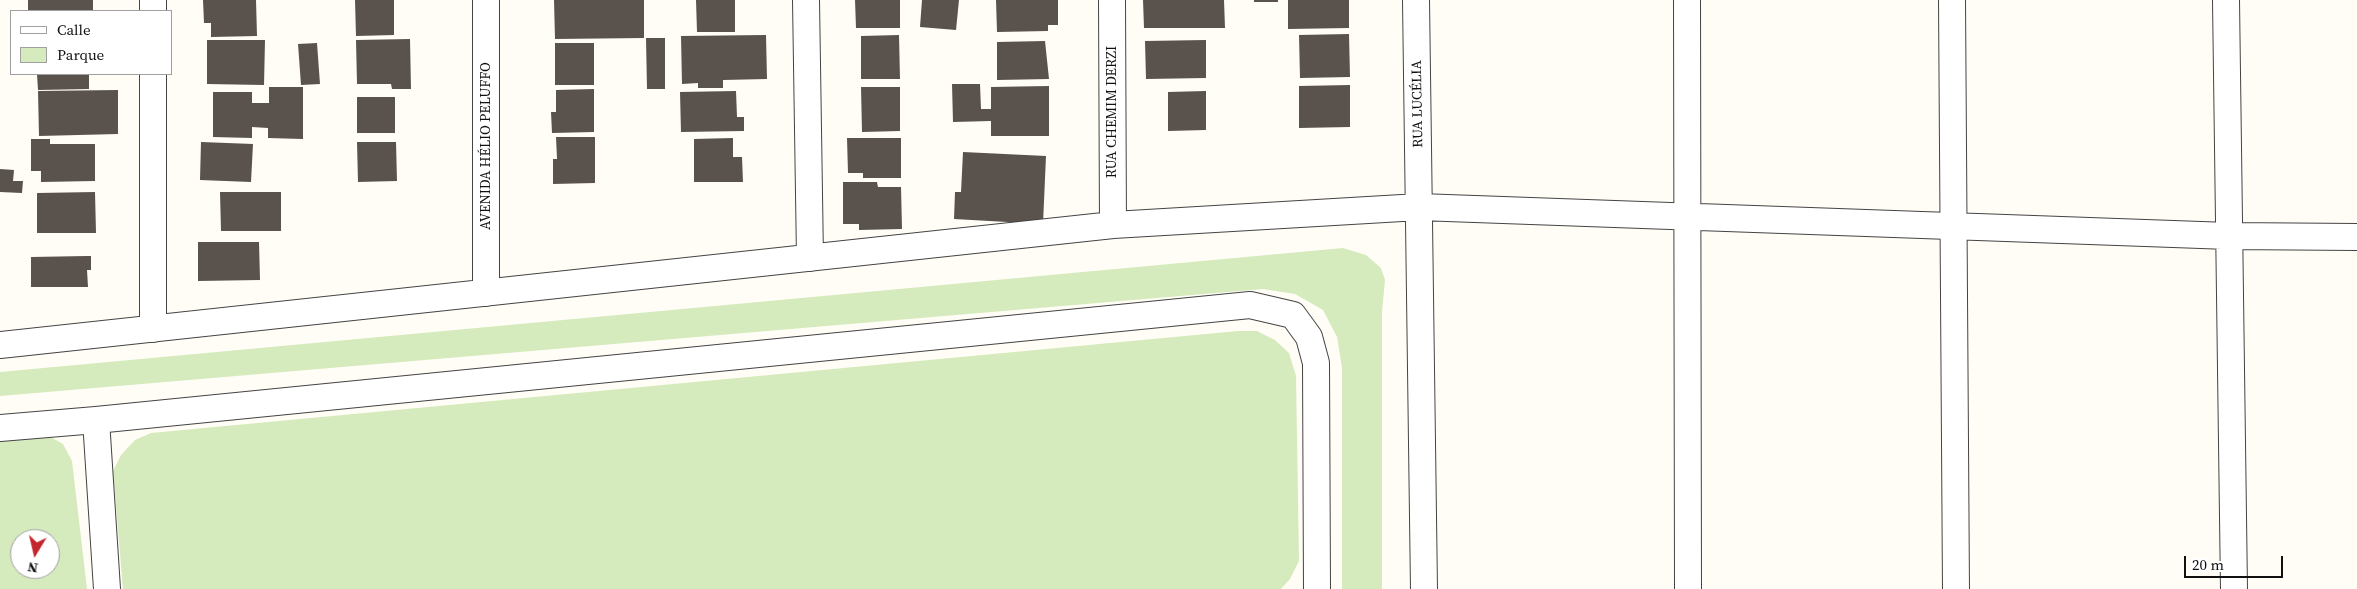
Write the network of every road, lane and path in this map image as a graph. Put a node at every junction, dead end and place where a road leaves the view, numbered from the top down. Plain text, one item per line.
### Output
1 (486, 0) edge
2 (806, 0) edge
3 (1112, 0) edge
4 (1416, 0) edge
5 (1686, 0) edge
6 (1952, 0) edge
7 (2226, 0) edge
8 (153, 75) edge
9 (1419, 207) junction
10 (1687, 216) junction
11 (1113, 225) junction
12 (1955, 226) junction
13 (2229, 236) junction
14 (2357, 237) edge
15 (810, 258) junction
16 (486, 293) junction
17 (153, 329) junction
18 (0, 345) edge
19 (96, 420) junction
20 (0, 428) edge
21 (107, 589) edge
22 (1317, 589) edge
23 (1424, 589) edge
24 (1688, 589) edge
25 (1956, 589) edge
26 (2234, 589) edge

1 - 16 street, AVENIDA HÉLIO PELUFFO
2 - 15 street
3 - 11 street, RUA CHEMIM DERZI
4 - 9 street, RUA LUCÉLIA
5 - 10 street
6 - 12 street
7 - 13 street
8 - 17 street
9 - 10 street
9 - 11 street
9 - 23 street, RUA LUCÉLIA
10 - 12 street
10 - 24 street
11 - 15 street
12 - 13 street
12 - 25 street
13 - 14 street
13 - 26 street
15 - 16 street
16 - 17 street
17 - 18 street
19 - 20 street
19 - 21 street
19 - 22 street

